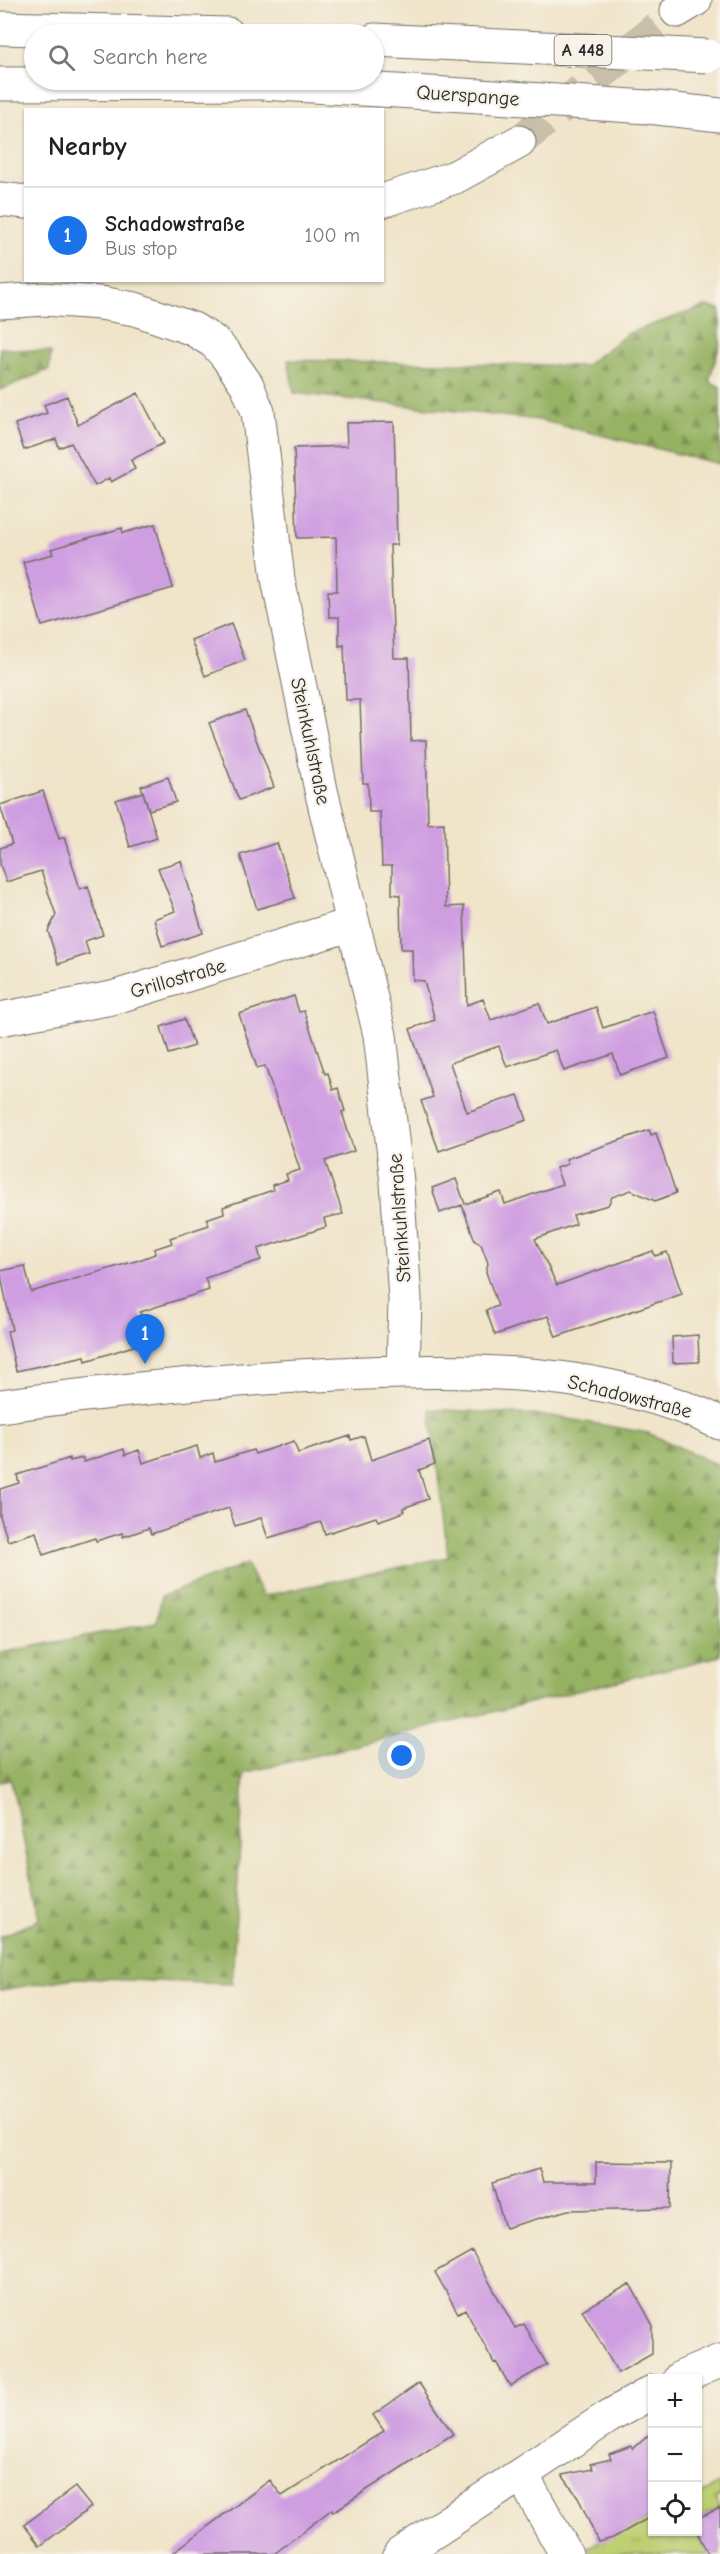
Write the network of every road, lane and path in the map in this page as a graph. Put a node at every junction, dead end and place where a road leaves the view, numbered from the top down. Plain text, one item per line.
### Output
1 (0, 28) edge
2 (24, 29) edge
3 (384, 40) edge
4 (714, 57) edge
5 (0, 84) edge
6 (24, 84) edge
7 (379, 90) edge
8 (720, 115) edge
9 (519, 142) tunnel mouth
10 (0, 199) edge
11 (384, 200) edge
12 (24, 202) edge
13 (0, 302) edge
14 (353, 924) junction
15 (0, 1019) edge
16 (403, 1371) junction
17 (0, 1406) edge
18 (720, 1424) edge
19 (720, 2361) edge
20 (691, 2374) edge
21 (648, 2394) edge
22 (522, 2475) junction
23 (400, 2554) edge
24 (566, 2554) edge

1 - 2 main road
3 - 4 main road, A 448, bridge
5 - 6 main road, Querspange, bridge
7 - 8 main road, Querspange, bridge
9 - 11 main road
10 - 12 main road
13 - 14 main road, Steinkuhlstraße
14 - 15 main road, Grillostraße
14 - 16 main road, Steinkuhlstraße
16 - 17 main road, Schadowstraße
16 - 18 main road, Schadowstraße
19 - 20 main road
21 - 22 main road
22 - 23 main road
22 - 24 main road

